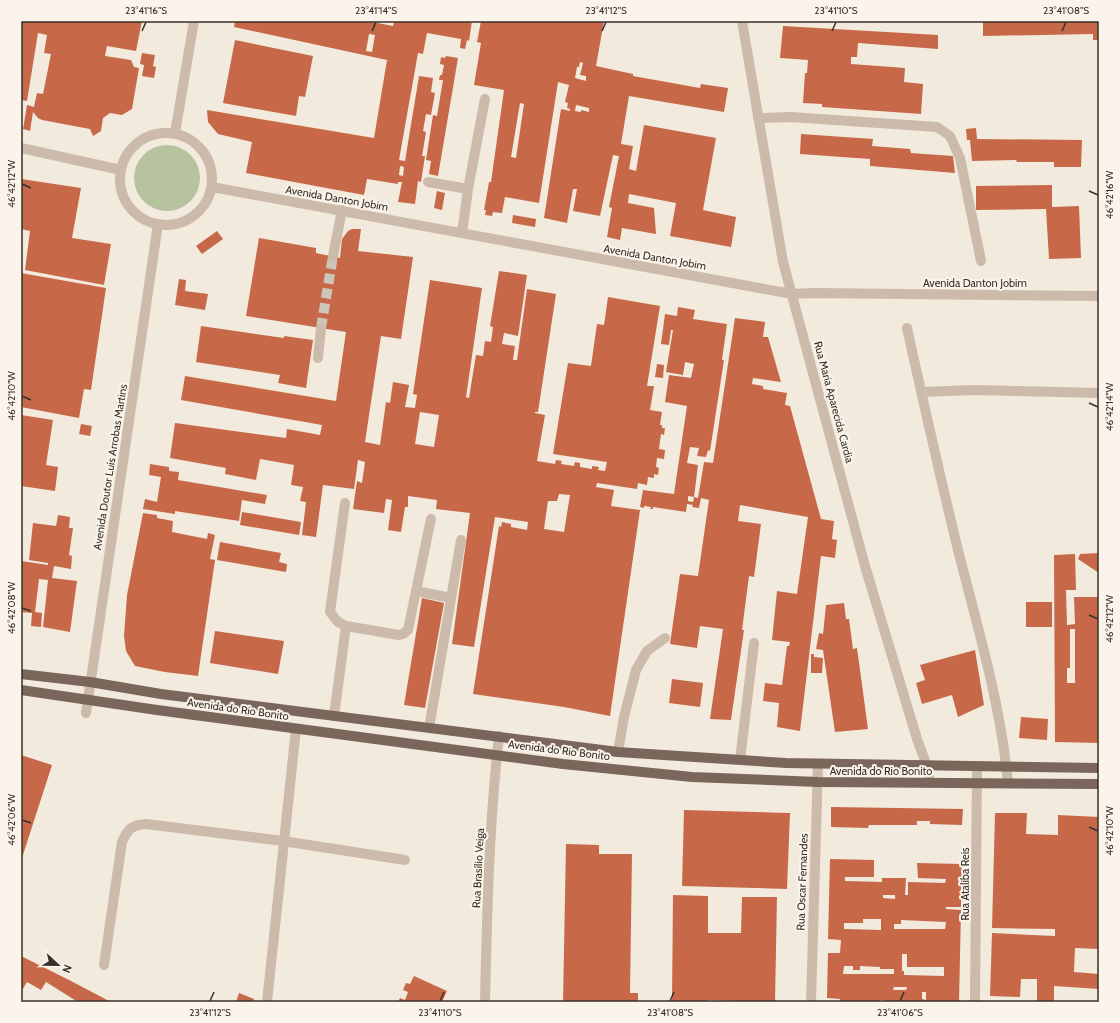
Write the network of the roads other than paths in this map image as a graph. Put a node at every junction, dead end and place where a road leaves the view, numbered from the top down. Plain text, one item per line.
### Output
1 (194, 21) edge
2 (742, 21) edge
3 (485, 99) dead end
4 (758, 118) junction
5 (175, 133) junction
6 (21, 148) edge
7 (121, 170) junction
8 (428, 182) dead end
9 (212, 187) junction
10 (468, 189) junction
11 (342, 210) junction
12 (158, 224) junction
13 (462, 233) junction
14 (332, 256) tunnel mouth
15 (981, 261) dead end
16 (792, 294) junction
17 (1099, 296) edge
18 (321, 328) tunnel mouth
19 (907, 328) dead end
20 (318, 358) dead end
21 (921, 392) junction
22 (1099, 392) edge
23 (345, 503) dead end
24 (431, 519) dead end
25 (461, 540) dead end
26 (416, 591) junction
27 (451, 598) junction
28 (346, 626) junction
29 (665, 638) dead end
30 (754, 643) dead end
31 (21, 674) edge
32 (90, 682) junction
33 (21, 690) edge
34 (87, 700) junction
35 (86, 713) dead end
36 (334, 716) junction
37 (429, 728) junction
38 (296, 729) junction
39 (499, 736) junction
40 (618, 752) junction
41 (497, 755) junction
42 (740, 760) junction
43 (818, 764) junction
44 (927, 766) junction
45 (977, 767) junction
46 (1006, 767) junction
47 (1099, 768) edge
48 (818, 782) junction
49 (930, 783) junction
50 (978, 783) junction
51 (1008, 783) junction
52 (1099, 784) edge
53 (283, 841) junction
54 (406, 860) dead end
55 (104, 965) dead end
56 (267, 1002) edge
57 (485, 1002) edge
58 (811, 1002) edge
59 (975, 1002) edge

1 - 5 street
2 - 4 street, Rua Maria Aparecida Cardia
3 - 10 street
4 - 15 street
4 - 16 street, Rua Maria Aparecida Cardia
5 - 7 street
5 - 9 street
6 - 7 street
7 - 12 street
8 - 10 street
9 - 11 street, Avenida Danton Jobim
9 - 12 street
10 - 13 street
11 - 13 street, Avenida Danton Jobim
11 - 14 street
12 - 32 street, Avenida Doutor Luís Arrobas Martins
13 - 16 street, Avenida Danton Jobim
16 - 17 street, Avenida Danton Jobim
16 - 44 street, Rua Maria Aparecida Cardia
18 - 20 street
19 - 21 street
21 - 22 street
21 - 46 street
23 - 28 street
24 - 26 street
25 - 27 street
26 - 27 street
26 - 28 street
27 - 37 street
28 - 36 street
29 - 40 street
30 - 42 street
31 - 32 main road, Avenida do Rio Bonito
32 - 34 street, Avenida Doutor Luís Arrobas Martins
32 - 36 main road, Avenida do Rio Bonito
33 - 34 main road, Avenida do Rio Bonito
34 - 35 street, Avenida Doutor Luís Arrobas Martins
34 - 38 main road, Avenida do Rio Bonito
36 - 37 main road, Avenida do Rio Bonito
37 - 39 main road, Avenida do Rio Bonito
38 - 41 main road, Avenida do Rio Bonito
38 - 53 street
39 - 40 main road, Avenida do Rio Bonito
39 - 41 street, Rua Brasílio Veiga
40 - 42 main road, Avenida do Rio Bonito
41 - 48 main road, Avenida do Rio Bonito
41 - 57 street, Rua Brasílio Veiga
42 - 43 main road, Avenida do Rio Bonito
43 - 44 main road, Avenida do Rio Bonito
43 - 48 street, Rua Oscar Fernandes
44 - 45 main road, Avenida do Rio Bonito
44 - 49 street, Rua Maria Aparecida Cardia
45 - 46 main road, Avenida do Rio Bonito
45 - 50 street, Rua Ataliba Reis
46 - 47 main road, Avenida do Rio Bonito
46 - 51 street
48 - 49 main road, Avenida do Rio Bonito
48 - 58 street, Rua Oscar Fernandes
49 - 50 main road, Avenida do Rio Bonito
50 - 51 main road, Avenida do Rio Bonito
50 - 59 street, Rua Ataliba Reis
51 - 52 main road, Avenida do Rio Bonito
53 - 54 street
53 - 55 street
53 - 56 street

